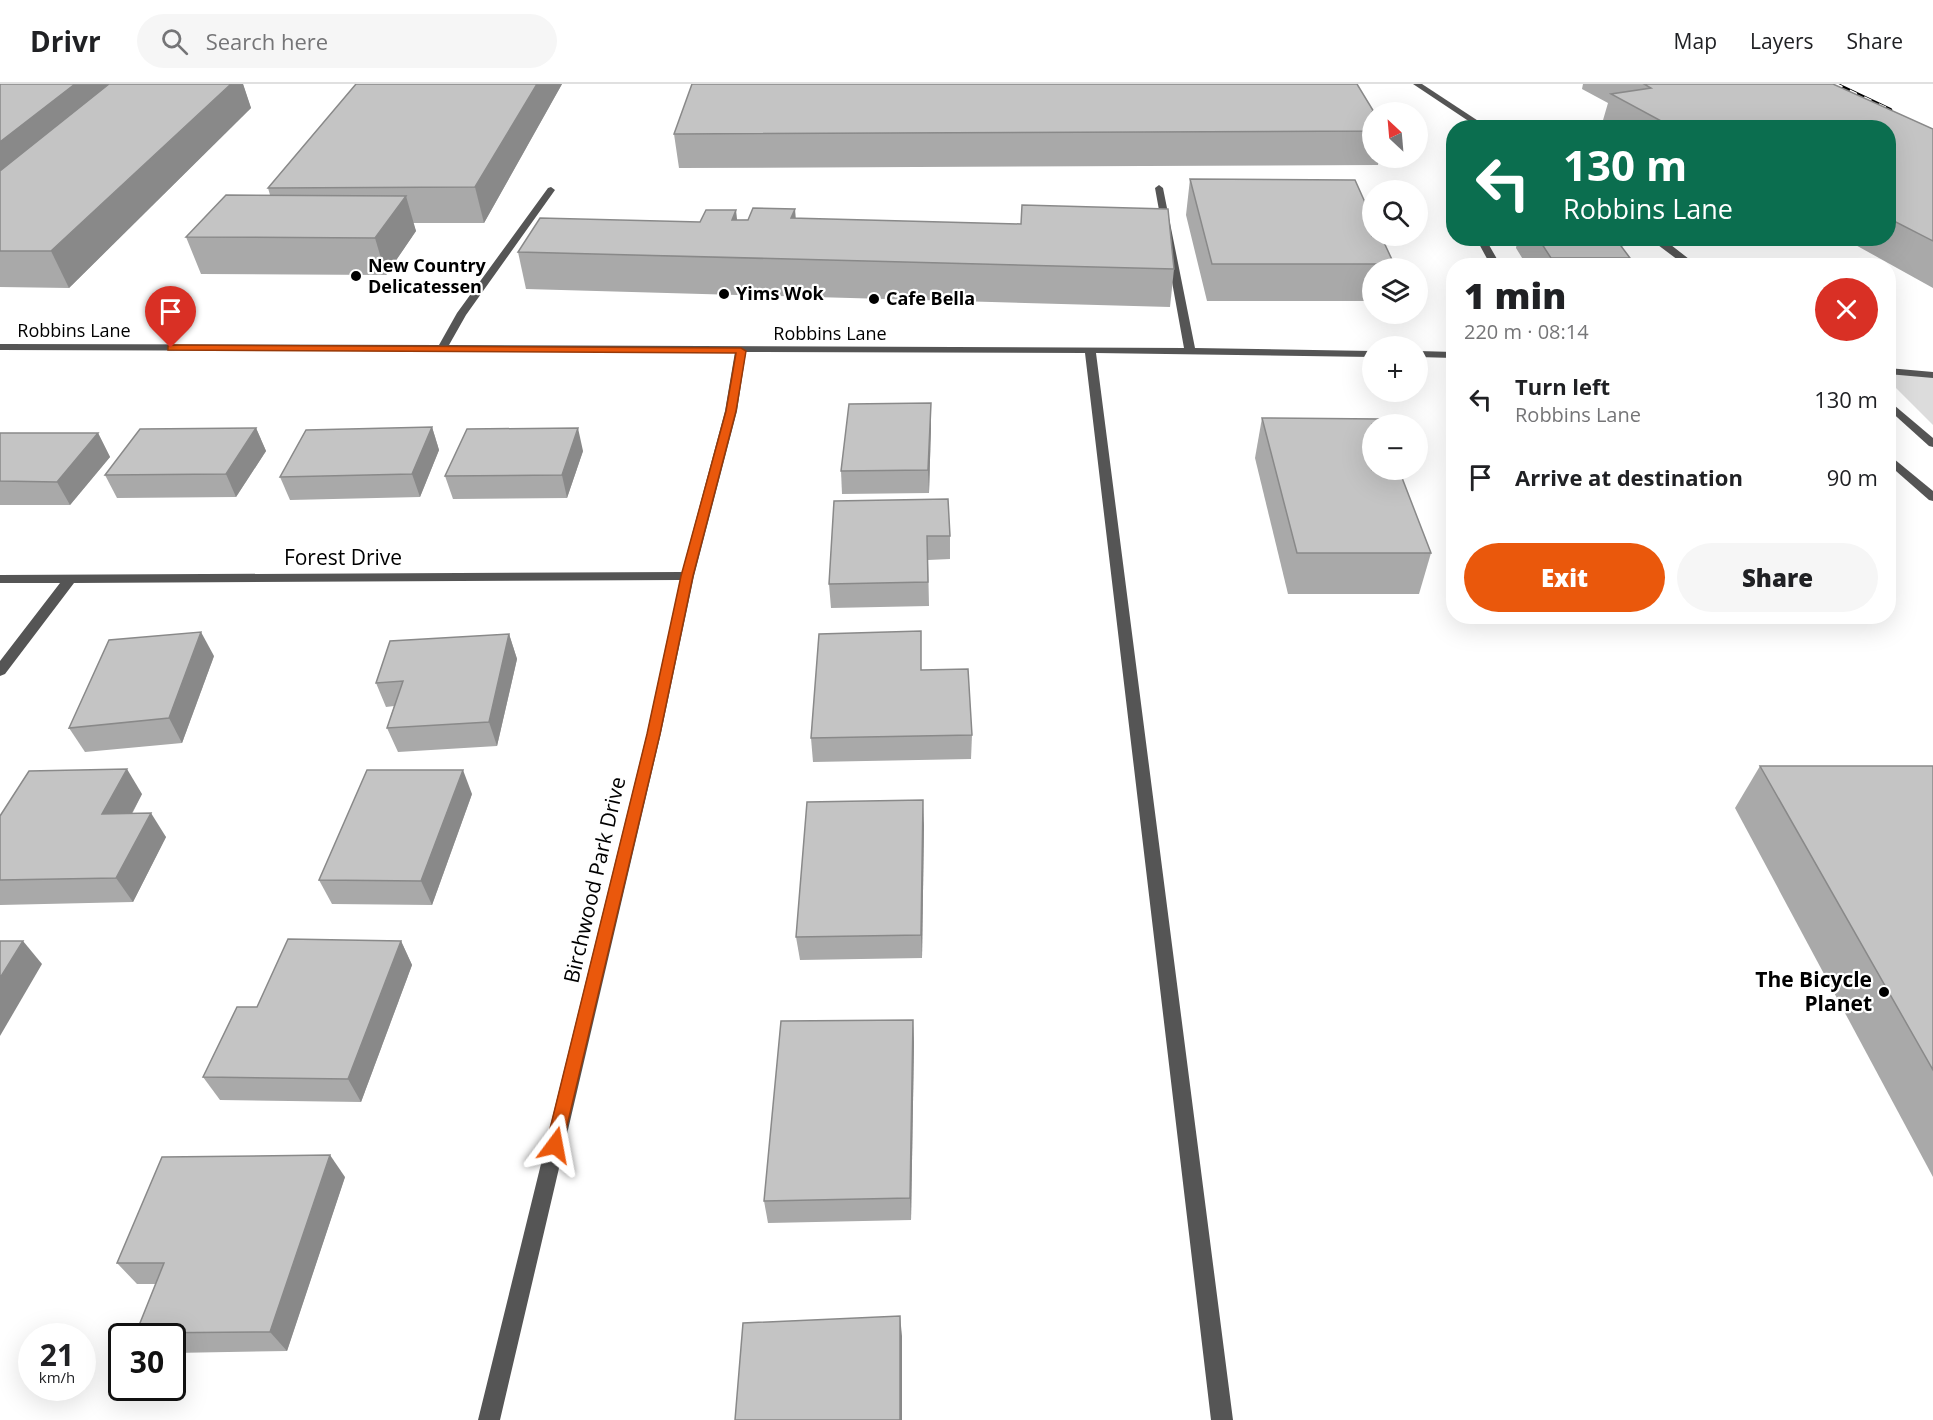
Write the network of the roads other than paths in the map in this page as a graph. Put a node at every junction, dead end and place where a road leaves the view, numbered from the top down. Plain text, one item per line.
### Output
1 (1417, 84) edge
2 (1473, 120) edge
3 (1159, 188) dead end
4 (551, 190) dead end
5 (1598, 246) edge
6 (1665, 246) edge
7 (1608, 256) edge
8 (1682, 258) edge
9 (0, 347) edge
10 (441, 350) junction
11 (1090, 350) junction
12 (741, 351) junction
13 (1190, 351) junction
14 (1362, 354) edge
15 (1428, 354) edge
16 (1446, 355) edge
17 (1896, 372) edge
18 (1933, 375) edge
19 (1896, 410) edge
20 (1933, 444) edge
21 (1896, 464) edge
22 (1933, 497) edge
23 (687, 576) junction
24 (0, 579) edge
25 (70, 579) junction
26 (0, 671) edge
27 (489, 1420) edge
28 (1222, 1420) edge

1 - 2 street
3 - 13 street
4 - 10 street
5 - 7 street
6 - 8 street
9 - 10 street, Robbins Lane
10 - 12 street, Robbins Lane
11 - 12 street, Robbins Lane
11 - 13 street, Robbins Lane
11 - 28 street
12 - 23 street, Birchwood Park Drive
13 - 14 street, Robbins Lane
15 - 16 street
17 - 18 street
19 - 20 street
21 - 22 street
23 - 25 street, Forest Drive
23 - 27 street, Birchwood Park Drive
24 - 25 street, Forest Drive
25 - 26 street

